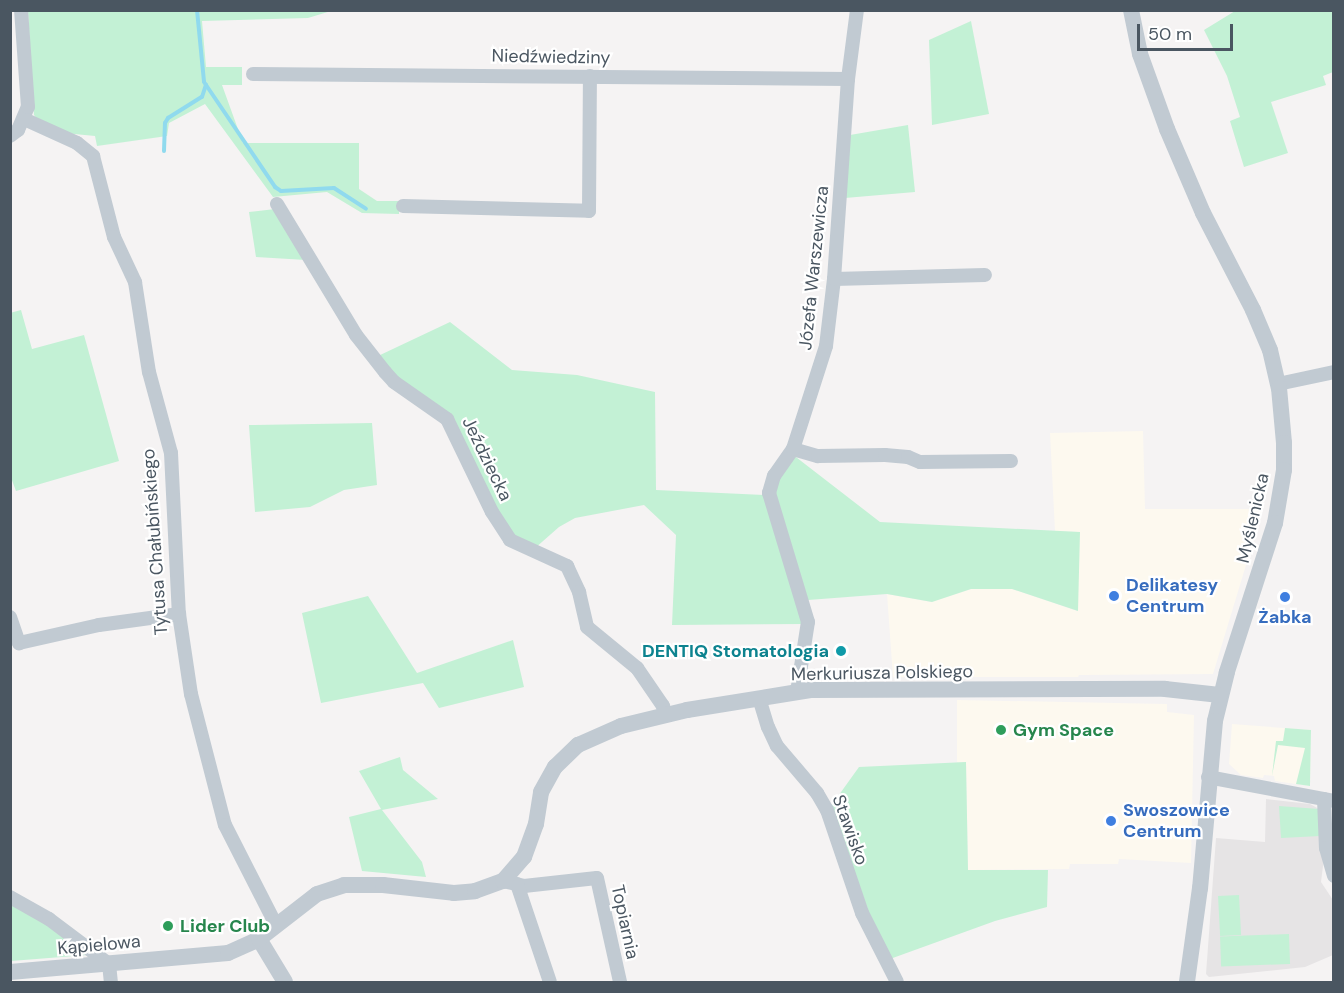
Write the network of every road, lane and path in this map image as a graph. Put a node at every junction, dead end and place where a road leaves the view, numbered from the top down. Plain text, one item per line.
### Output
1 (21, 10) edge
2 (857, 10) edge
3 (1131, 10) edge
4 (253, 74) dead end
5 (590, 76) junction
6 (848, 79) junction
7 (24, 120) junction
8 (10, 136) edge
9 (277, 204) dead end
10 (403, 206) dead end
11 (985, 275) dead end
12 (834, 279) junction
13 (1334, 372) edge
14 (1278, 384) junction
15 (793, 449) junction
16 (1011, 461) dead end
17 (179, 614) junction
18 (10, 616) edge
19 (797, 692) junction
20 (1220, 695) junction
21 (759, 698) junction
22 (666, 716) junction
23 (1208, 777) junction
24 (1329, 800) edge
25 (1334, 876) edge
26 (510, 882) junction
27 (10, 897) edge
28 (276, 925) junction
29 (259, 939) junction
30 (109, 964) junction
31 (10, 972) edge
32 (111, 982) edge
33 (285, 982) edge
34 (550, 982) edge
35 (621, 982) edge
36 (897, 982) edge
37 (1187, 982) edge

1 - 7 street
2 - 6 street, Józefa Warszewicza
3 - 14 street, Myślenicka
4 - 5 street, Niedźwiedziny
5 - 6 street, Niedźwiedziny
5 - 10 street
6 - 12 street, Józefa Warszewicza
7 - 8 street
7 - 17 street, Tytusa Chałubińskiego
9 - 22 street, Jeździecka
11 - 12 street
12 - 15 street, Józefa Warszewicza
13 - 14 street
14 - 20 street, Myślenicka
15 - 16 street
15 - 19 street, Józefa Warszewicza
17 - 18 street
17 - 28 street, Tytusa Chałubińskiego
19 - 20 street, Merkuriusza Polskiego
19 - 21 street, Merkuriusza Polskiego
20 - 23 street, Myślenicka
21 - 22 street, Merkuriusza Polskiego
21 - 36 street, Stawisko
22 - 26 street, Merkuriusza Polskiego
23 - 24 street
23 - 37 street, Myślenicka
24 - 25 street
26 - 28 street, Merkuriusza Polskiego
26 - 34 street
26 - 35 street, Topiarnia
27 - 30 street
28 - 29 street, Merkuriusza Polskiego
29 - 30 street, Kąpielowa
29 - 33 street
30 - 31 street, Kąpielowa
30 - 32 street

